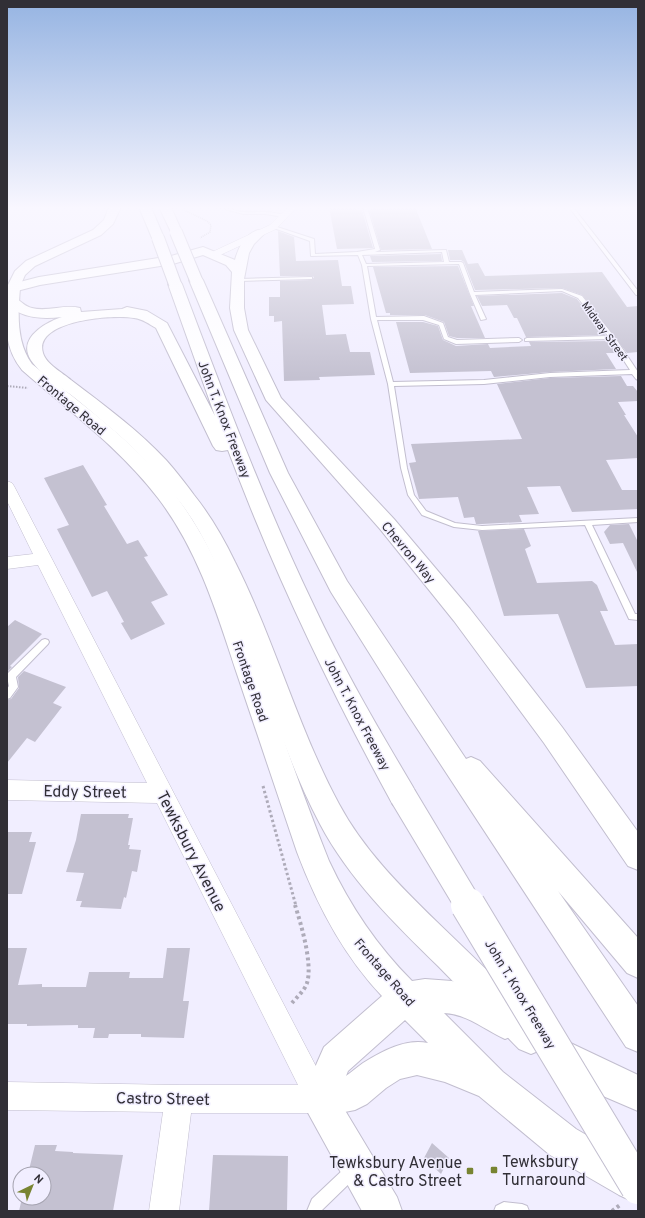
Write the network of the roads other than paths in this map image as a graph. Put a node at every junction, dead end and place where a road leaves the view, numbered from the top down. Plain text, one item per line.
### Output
1 (31, 264) edge
2 (168, 264) edge
3 (183, 264) edge
4 (189, 264) edge
5 (230, 264) edge
6 (242, 264) edge
7 (412, 264) edge
8 (462, 264) edge
9 (615, 264) edge
10 (364, 265) joint
11 (239, 278) junction
12 (310, 278) dead end
13 (472, 294) junction
14 (638, 294) edge
15 (12, 295) junction
16 (142, 314) junction
17 (484, 319) dead end
18 (374, 320) junction
19 (611, 338) junction
20 (519, 340) dead end
21 (527, 340) dead end
22 (635, 371) edge
23 (638, 378) edge
24 (391, 384) junction
25 (7, 486) edge
26 (638, 520) edge
27 (587, 522) junction
28 (43, 559) junction
29 (7, 563) edge
30 (290, 578) junction
31 (638, 617) edge
32 (44, 642) dead end
33 (7, 695) edge
34 (414, 703) junction
35 (7, 790) edge
36 (162, 793) junction
37 (638, 856) edge
38 (638, 962) edge
39 (406, 998) junction
40 (638, 1035) edge
41 (531, 1037) junction
42 (491, 1084) junction
43 (638, 1092) edge
44 (7, 1096) edge
45 (179, 1099) junction
46 (319, 1099) junction
47 (358, 1166) junction
48 (638, 1186) edge
49 (164, 1211) edge
50 (314, 1211) edge
51 (383, 1211) edge
52 (501, 1211) edge
53 (522, 1211) edge

1 - 15 main road
2 - 30 main road, John T. Knox Freeway, bridge
3 - 15 main road
4 - 34 main road, John T. Knox Freeway, bridge
5 - 11 main road
6 - 11 main road, Chevron Way
7 - 10 lane
8 - 13 lane
9 - 14 lane
10 - 18 lane
11 - 12 lane
11 - 37 main road, Chevron Way
13 - 17 lane
13 - 19 lane, Midway Street
15 - 16 main road
15 - 39 main road, Frontage Road
16 - 30 main road
16 - 41 main road
18 - 20 lane
18 - 24 lane
19 - 21 lane
19 - 22 lane, Midway Street
22 - 23 lane, Midway Street
22 - 24 lane
24 - 27 lane
25 - 28 street, Tewksbury Avenue
26 - 27 lane
27 - 31 lane
28 - 29 street
28 - 36 street, Tewksbury Avenue
30 - 48 main road, John T. Knox Freeway, bridge
32 - 33 lane
34 - 38 main road
34 - 40 main road, John T. Knox Freeway
35 - 36 street, Eddy Street
36 - 46 street, Tewksbury Avenue
39 - 41 main road
39 - 42 main road, Frontage Road
39 - 46 main road
41 - 43 main road
42 - 46 main road, Castro Street
42 - 48 main road, Castro Street
44 - 45 street, Castro Street
45 - 46 street, Castro Street
45 - 49 street
46 - 47 main road, Tewksbury Avenue
47 - 50 lane
47 - 51 main road, Tewksbury Avenue
52 - 53 lane

